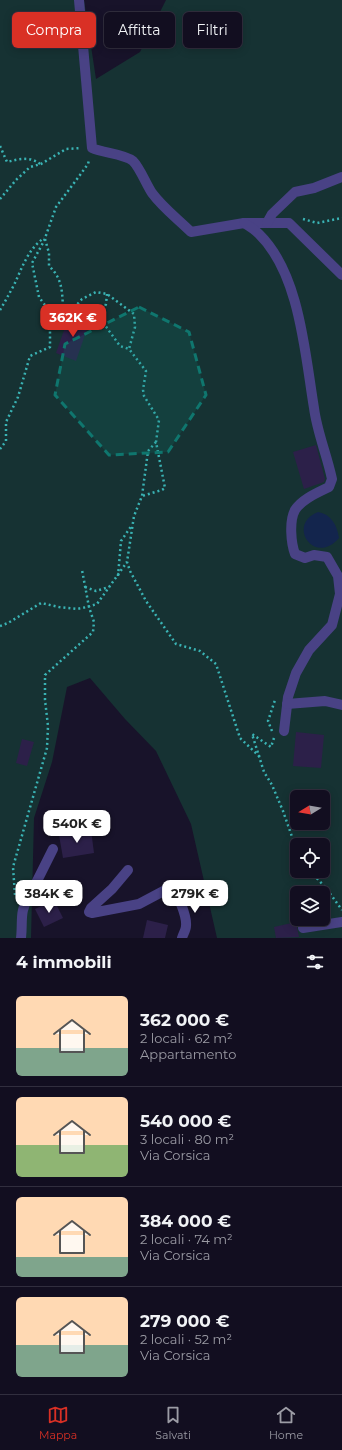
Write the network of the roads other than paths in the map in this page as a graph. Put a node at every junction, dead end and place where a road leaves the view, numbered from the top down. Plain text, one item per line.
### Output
1 (79, 0) edge
2 (342, 178) edge
3 (244, 223) junction
4 (267, 223) junction
5 (342, 275) edge
6 (287, 704) junction
7 (342, 704) edge
8 (284, 731) dead end
9 (53, 849) dead end
10 (128, 870) dead end
11 (342, 922) edge
12 (303, 928) dead end
13 (20, 938) edge
14 (182, 938) edge

1 - 3 street
2 - 4 street
3 - 4 street
3 - 6 street
4 - 5 street
6 - 7 street
6 - 8 street
9 - 13 street
10 - 14 street
11 - 12 street

